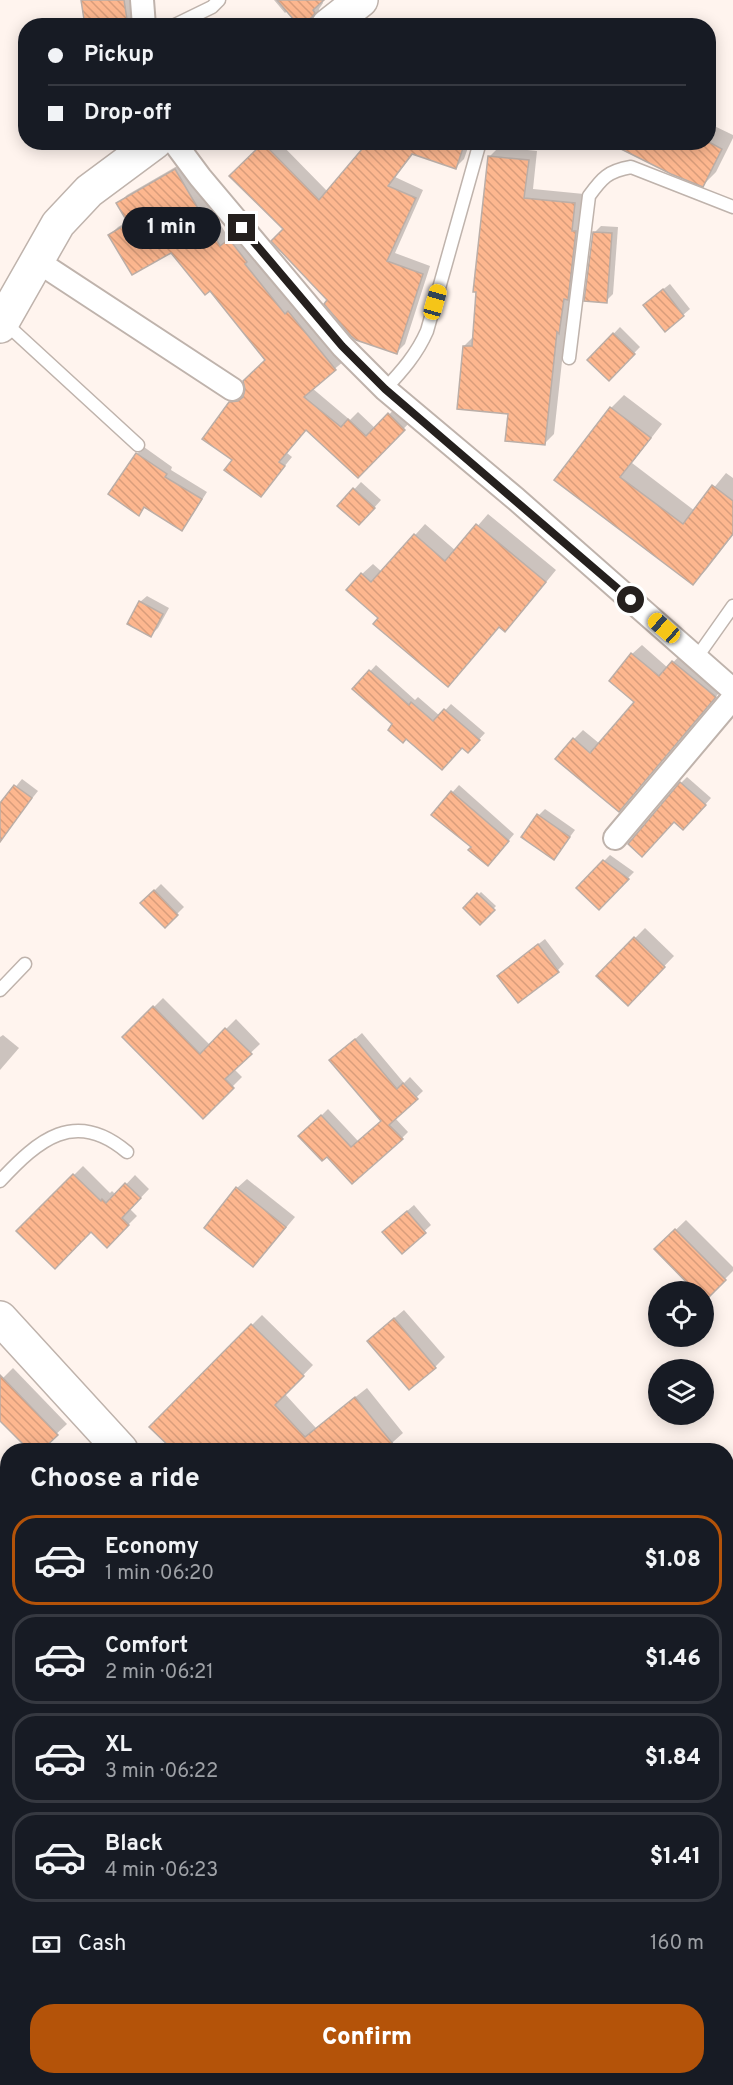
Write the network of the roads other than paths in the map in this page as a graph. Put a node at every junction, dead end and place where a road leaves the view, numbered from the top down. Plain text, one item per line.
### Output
1 (142, 0) edge
2 (219, 0) edge
3 (361, 0) edge
4 (143, 18) edge
5 (190, 18) edge
6 (338, 18) edge
7 (144, 150) edge
8 (180, 150) edge
9 (478, 150) edge
10 (733, 207) edge
11 (37, 261) junction
12 (2, 323) edge
13 (569, 358) dead end
14 (232, 389) dead end
15 (385, 389) junction
16 (138, 445) dead end
17 (733, 606) edge
18 (697, 657) junction
19 (733, 690) edge
20 (733, 698) edge
21 (615, 838) dead end
22 (25, 964) dead end
23 (0, 990) edge
24 (127, 1152) dead end
25 (0, 1181) edge
26 (0, 1318) edge
27 (115, 1443) edge

1 - 4 street
2 - 5 lane
3 - 6 main road
7 - 11 main road
8 - 15 street
9 - 15 lane
10 - 13 lane
11 - 12 main road
11 - 14 street
12 - 16 lane
15 - 18 street
17 - 18 lane
18 - 19 street
20 - 21 street
22 - 23 lane
24 - 25 lane
26 - 27 main road

